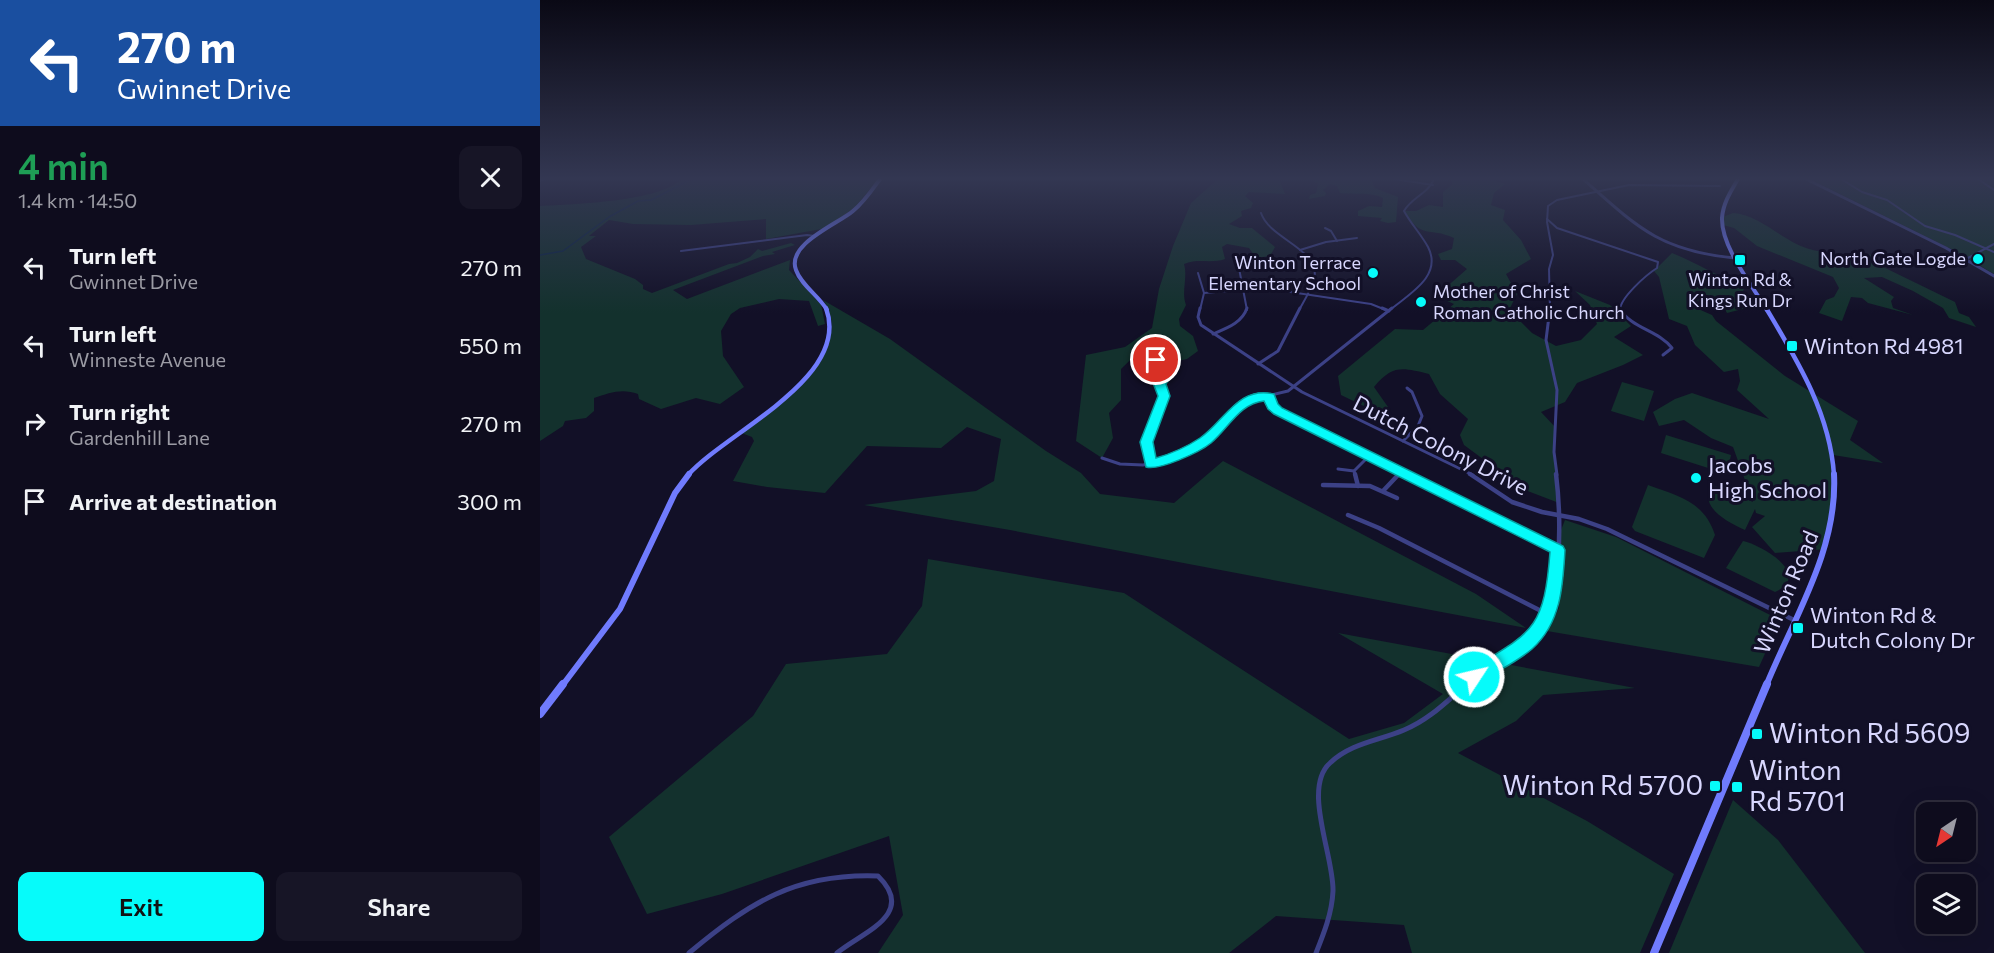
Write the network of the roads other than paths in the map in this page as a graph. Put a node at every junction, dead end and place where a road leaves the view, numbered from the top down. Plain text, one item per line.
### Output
1 (835, 223) edge
2 (1265, 223) edge
3 (1412, 223) edge
4 (1548, 223) edge
5 (1552, 223) edge
6 (1634, 223) edge
7 (1724, 223) edge
8 (1895, 223) edge
9 (1921, 223) edge
10 (1325, 228) dead end
11 (816, 236) junction
12 (1357, 238) dead end
13 (1337, 241) junction
14 (1994, 244) edge
15 (1985, 248) junction
16 (1300, 250) junction
17 (681, 251) dead end
18 (1994, 252) edge
19 (1735, 258) junction
20 (1966, 259) junction
21 (1238, 263) dead end
22 (1198, 273) dead end
23 (1994, 276) edge
24 (1242, 288) junction
25 (1204, 293) junction
26 (1307, 294) junction
27 (1389, 311) junction
28 (1213, 334) junction
29 (1160, 352) dead end
30 (1663, 355) dead end
31 (1155, 363) junction
32 (1258, 364) junction
33 (1159, 383) junction
34 (1294, 387) junction
35 (1407, 388) dead end
36 (1269, 396) junction
37 (1403, 441) junction
38 (1369, 456) junction
39 (1102, 458) dead end
40 (1151, 464) junction
41 (1338, 469) dead end
42 (1354, 471) junction
43 (1400, 472) junction
44 (1323, 485) dead end
45 (1358, 486) junction
46 (1383, 491) junction
47 (1396, 498) dead end
48 (1558, 514) junction
49 (1348, 515) dead end
50 (1557, 550) junction
51 (1549, 615) junction
52 (1794, 620) junction
53 (540, 714) edge
54 (689, 953) edge
55 (837, 953) edge
56 (1316, 953) edge
57 (1654, 953) edge

1 - 11 main road
2 - 16 street
3 - 27 street
4 - 48 street
5 - 30 street
6 - 19 street
7 - 19 main road, Winton Road
8 - 20 street
9 - 15 street
10 - 13 street
11 - 17 street
11 - 53 main road
12 - 13 street
13 - 16 street
14 - 15 street
15 - 18 street
15 - 20 street
16 - 26 street
19 - 52 main road, Winton Road
20 - 23 street
21 - 24 street
22 - 25 street, Dutch Colony Drive
24 - 25 street
24 - 26 street
24 - 28 street
25 - 28 street, Dutch Colony Drive
26 - 27 street
26 - 32 street
27 - 34 street
28 - 32 street, Dutch Colony Drive
29 - 31 street
31 - 33 street
31 - 33 street
32 - 34 street, Dutch Colony Drive
33 - 40 street
34 - 36 street
34 - 37 street, Dutch Colony Drive
35 - 37 street
36 - 38 street
36 - 40 street
37 - 48 street, Dutch Colony Drive
38 - 42 street
38 - 43 street
39 - 40 street
41 - 42 street
42 - 45 street
43 - 46 street
43 - 50 street
44 - 45 street
45 - 46 street
46 - 47 street
48 - 50 street
48 - 52 street, Dutch Colony Drive
49 - 51 street
50 - 51 street
51 - 56 street
52 - 57 main road, Winton Road
54 - 55 street

